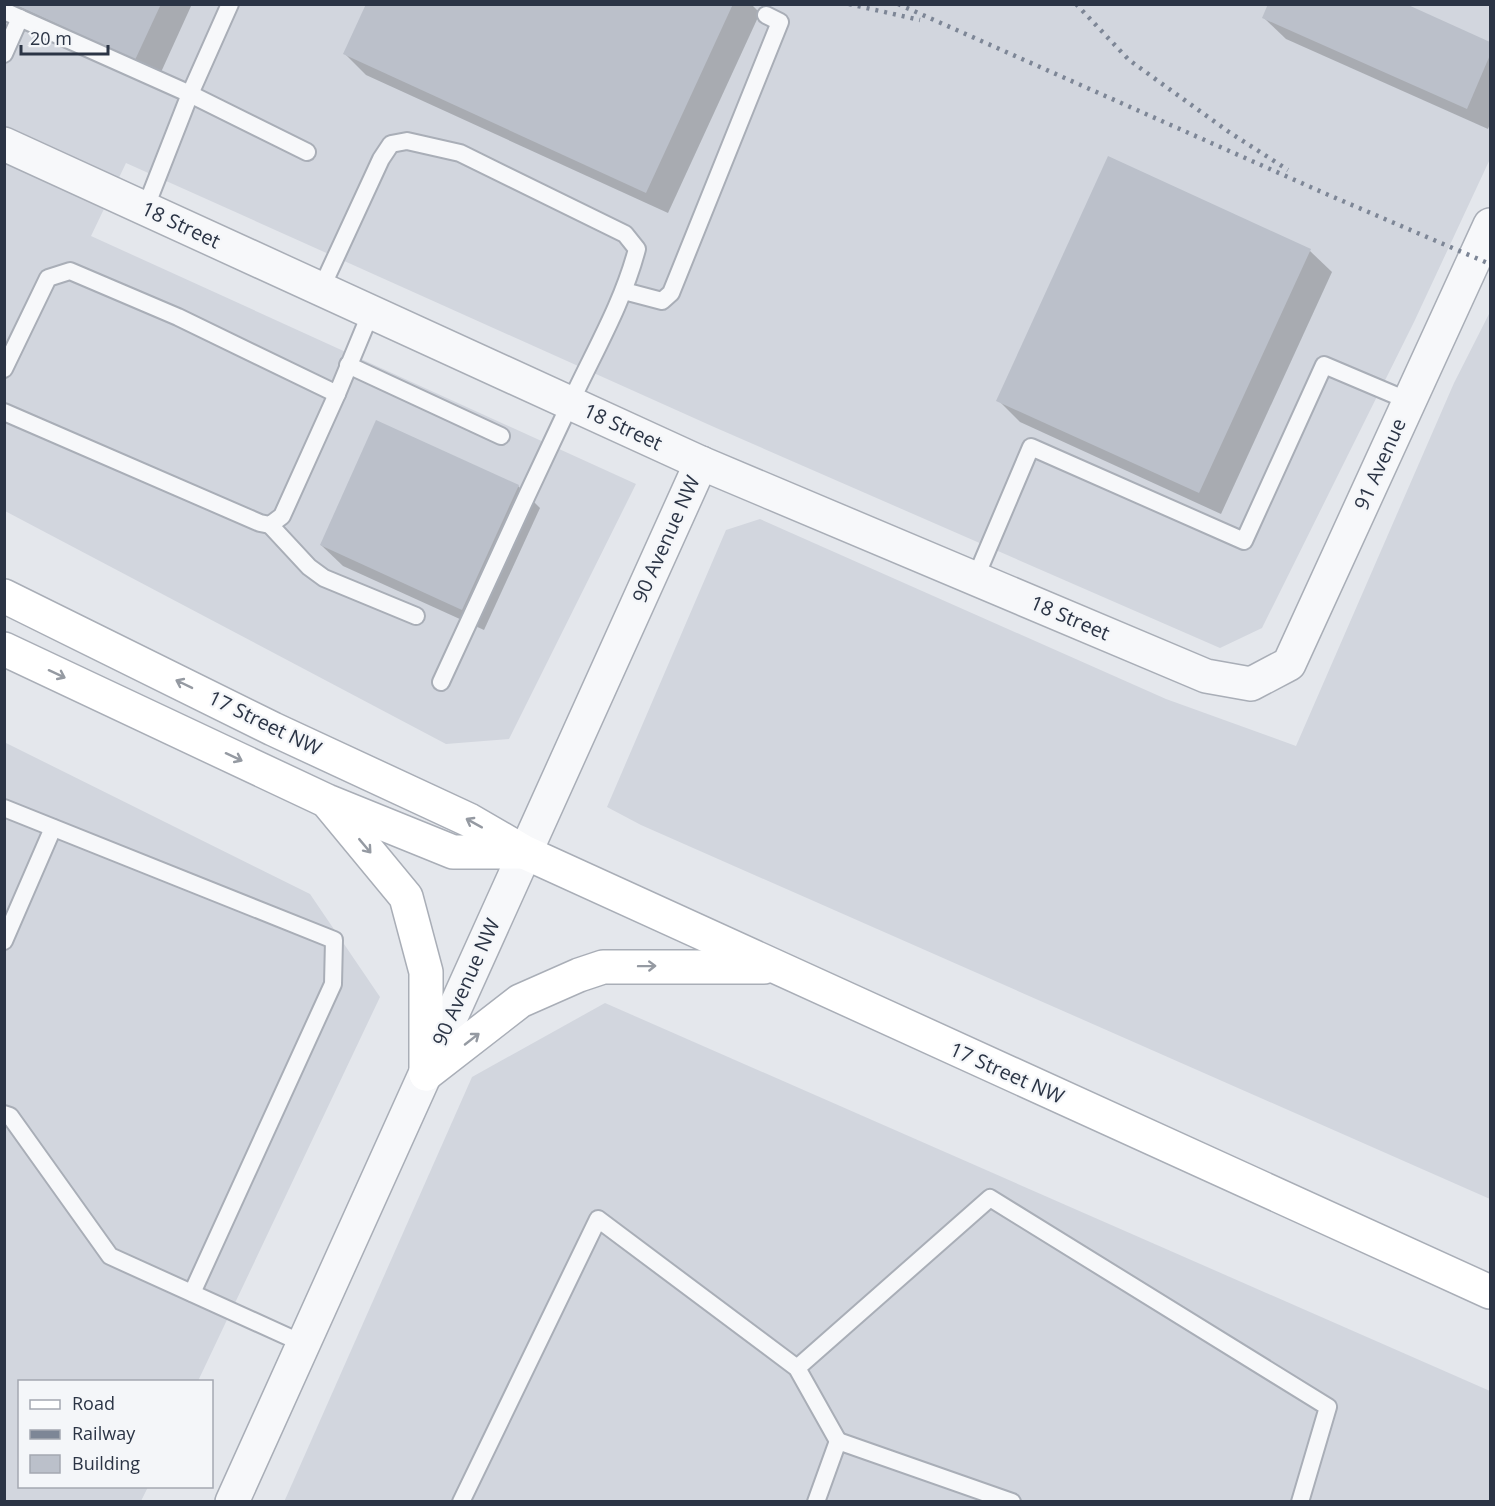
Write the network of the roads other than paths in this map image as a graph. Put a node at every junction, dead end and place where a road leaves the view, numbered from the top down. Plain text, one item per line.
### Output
1 (230, 4) edge
2 (4, 11) edge
3 (766, 15) dead end
4 (20, 18) junction
5 (4, 54) edge
6 (190, 94) junction
7 (4, 144) edge
8 (307, 152) dead end
9 (145, 209) junction
10 (1491, 225) edge
11 (321, 289) junction
12 (624, 291) junction
13 (372, 312) junction
14 (348, 365) junction
15 (4, 369) edge
16 (337, 394) junction
17 (1409, 401) junction
18 (570, 403) junction
19 (4, 412) edge
20 (501, 436) dead end
21 (701, 463) junction
22 (270, 525) junction
23 (975, 579) junction
24 (4, 596) edge
25 (416, 616) dead end
26 (4, 649) edge
27 (441, 682) dead end
28 (1251, 684) joint
29 (327, 801) junction
30 (4, 808) edge
31 (53, 828) junction
32 (524, 852) junction
33 (4, 941) edge
34 (775, 967) junction
35 (426, 1074) junction
36 (4, 1114) edge
37 (1491, 1292) edge
38 (192, 1293) junction
39 (304, 1344) junction
40 (797, 1368) junction
41 (837, 1441) junction
42 (232, 1502) edge
43 (461, 1502) edge
44 (816, 1502) edge
45 (1012, 1502) edge
46 (1300, 1502) edge

1 - 6 lane
2 - 4 lane
3 - 12 lane
4 - 5 lane
4 - 6 lane
6 - 8 lane
6 - 9 lane
7 - 9 street, 18 Street
9 - 11 street, 18 Street
10 - 17 street, 91 Avenue
11 - 12 lane
11 - 13 street, 18 Street
12 - 18 lane
13 - 14 lane
13 - 18 street, 18 Street
14 - 16 lane
14 - 20 lane
15 - 16 lane
16 - 22 lane
17 - 23 lane
17 - 28 street, 91 Avenue
18 - 21 street, 18 Street
18 - 27 lane
19 - 22 lane
21 - 23 street, 18 Street
21 - 32 street, 90 Avenue NW
22 - 25 lane
23 - 28 street, 18 Street
32 -> 24 main road, 17 Street NW
26 -> 29 main road, 17 Street NW
29 - 32 main road, 17 Street NW
29 -> 35 main road
30 - 31 lane
31 - 33 lane
31 - 38 lane
32 - 34 main road, 17 Street NW
32 - 35 street, 90 Avenue NW
35 -> 34 main road
34 - 37 main road, 17 Street NW
35 - 39 street, 90 Avenue NW
36 - 38 lane
38 - 39 lane
39 - 42 street, 90 Avenue NW
40 - 41 lane
40 - 43 lane
40 - 46 lane
41 - 44 lane
41 - 45 lane

